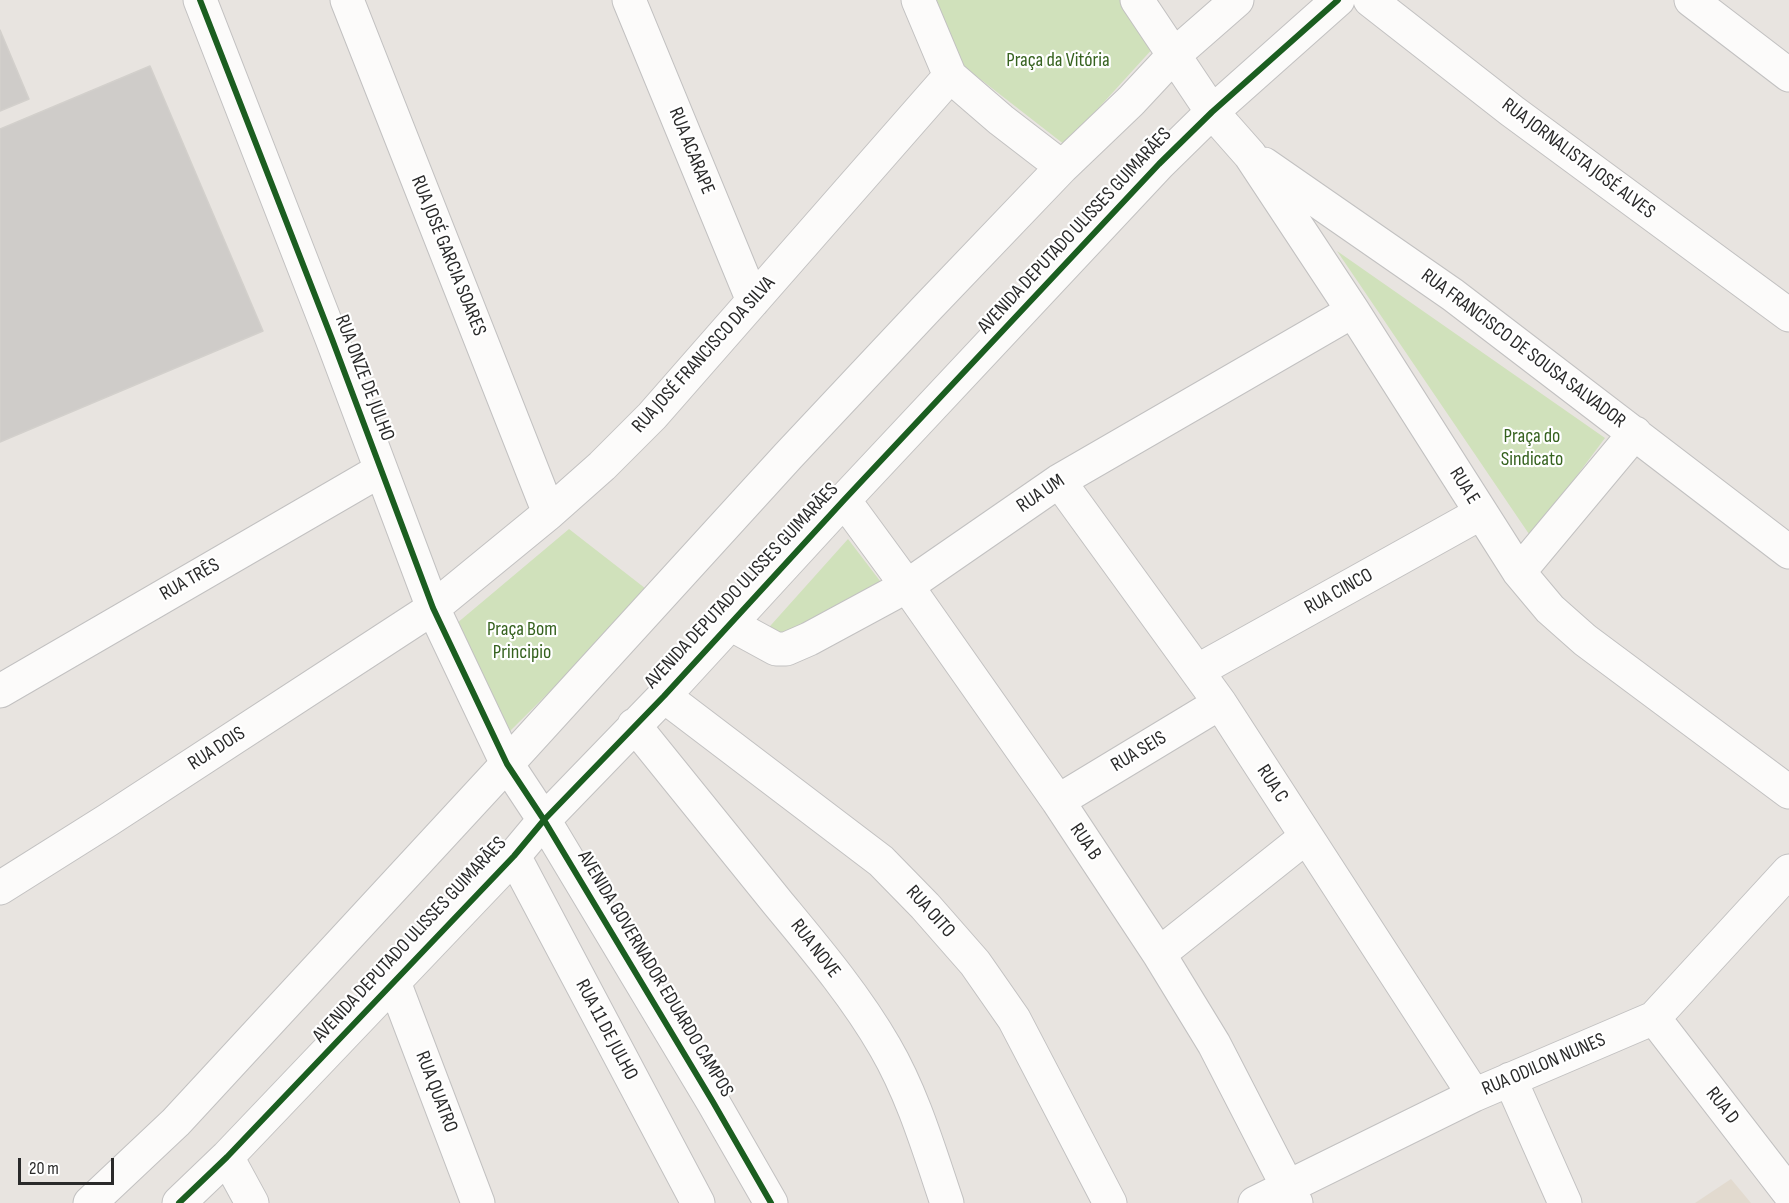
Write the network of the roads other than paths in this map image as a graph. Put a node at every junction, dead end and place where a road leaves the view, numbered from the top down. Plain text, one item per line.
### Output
1 (200, 0) edge
2 (347, 0) edge
3 (629, 0) edge
4 (918, 0) edge
5 (1137, 0) edge
6 (1237, 0) edge
7 (1338, 0) edge
8 (1370, 0) edge
9 (1692, 0) edge
10 (1173, 56) junction
11 (1789, 75) edge
12 (950, 76) junction
13 (1212, 112) junction
14 (1250, 155) junction
15 (1062, 167) junction
16 (753, 302) junction
17 (1353, 311) junction
18 (1789, 315) edge
19 (1635, 433) junction
20 (381, 470) junction
21 (1059, 481) junction
22 (844, 500) junction
23 (549, 513) junction
24 (1481, 513) junction
25 (1789, 552) edge
26 (1520, 572) junction
27 (907, 586) junction
28 (433, 608) junction
29 (732, 621) junction
30 (1197, 671) junction
31 (0, 691) edge
32 (664, 696) junction
33 (1220, 703) junction
34 (634, 725) junction
35 (507, 764) junction
36 (1789, 792) edge
37 (1058, 801) junction
38 (544, 820) junction
39 (1306, 837) junction
40 (514, 856) junction
41 (1789, 871) edge
42 (0, 888) edge
43 (1159, 954) junction
44 (394, 982) junction
45 (1654, 1018) junction
46 (1510, 1079) junction
47 (1474, 1095) junction
48 (227, 1157) junction
49 (1789, 1193) edge
50 (1292, 1195) edge
51 (90, 1203) edge
52 (179, 1203) edge
53 (252, 1203) edge
54 (478, 1203) edge
55 (698, 1203) edge
56 (771, 1203) edge
57 (947, 1203) edge
58 (1110, 1203) edge
59 (1255, 1203) edge
60 (1565, 1203) edge

1 - 20 street, RUA ONZE DE JULHO
2 - 23 street, RUA JOSÉ GARCIA SOARES
3 - 16 street, RUA ACARAPE
4 - 12 street
5 - 10 street, RUA E
6 - 10 street
7 - 13 street, AVENIDA DEPUTADO ULISSES GUIMARÃES
8 - 18 street, RUA JORNALISTA JOSÉ ALVES
9 - 11 street
10 - 13 street, RUA E
10 - 15 street
12 - 15 street
12 - 16 street, RUA JOSÉ FRANCISCO DA SILVA
13 - 14 street, RUA E
13 - 22 street, AVENIDA DEPUTADO ULISSES GUIMARÃES
14 - 17 street, RUA E
14 - 19 street, RUA FRANCISCO DE SOUSA SALVADOR
15 - 35 street
16 - 23 street, RUA JOSÉ FRANCISCO DA SILVA
17 - 21 street, RUA UM
17 - 24 street, RUA E
19 - 25 street, RUA FRANCISCO DE SOUSA SALVADOR
19 - 26 street
20 - 28 street, RUA ONZE DE JULHO
20 - 31 street, RUA TRÊS
21 - 27 street, RUA UM
21 - 30 street, RUA C
22 - 27 street, RUA B
22 - 29 street, AVENIDA DEPUTADO ULISSES GUIMARÃES
23 - 28 street, RUA JOSÉ FRANCISCO DA SILVA
24 - 26 street, RUA E
24 - 30 street, RUA CINCO
26 - 36 street, RUA E
27 - 29 street, RUA UM
27 - 37 street, RUA B
28 - 35 street, RUA ONZE DE JULHO
28 - 42 street, RUA DOIS
29 - 32 street, AVENIDA DEPUTADO ULISSES GUIMARÃES
30 - 33 street, RUA C
32 - 34 street, AVENIDA DEPUTADO ULISSES GUIMARÃES
32 - 58 street, RUA OITO
33 - 37 street, RUA SEIS
33 - 39 street, RUA C
34 - 38 street, AVENIDA DEPUTADO ULISSES GUIMARÃES
34 - 57 street, RUA NOVE
35 - 38 street, AVENIDA GOVERNADOR EDUARDO CAMPOS
35 - 51 street
37 - 43 street, RUA B
38 - 40 street, AVENIDA DEPUTADO ULISSES GUIMARÃES
38 - 56 street, AVENIDA GOVERNADOR EDUARDO CAMPOS
39 - 43 street
39 - 47 street, RUA C
40 - 44 street, AVENIDA DEPUTADO ULISSES GUIMARÃES
40 - 55 street, RUA 11 DE JULHO
41 - 45 street, RUA ODILON NUNES
43 - 50 street, RUA B
44 - 48 street, AVENIDA DEPUTADO ULISSES GUIMARÃES
44 - 54 street, RUA QUATRO
45 - 46 street, RUA ODILON NUNES
45 - 49 street, RUA D
46 - 47 street, RUA ODILON NUNES
46 - 60 street
47 - 50 street, RUA ODILON NUNES
48 - 52 street, AVENIDA DEPUTADO ULISSES GUIMARÃES
48 - 53 street
50 - 59 street, RUA ODILON NUNES

